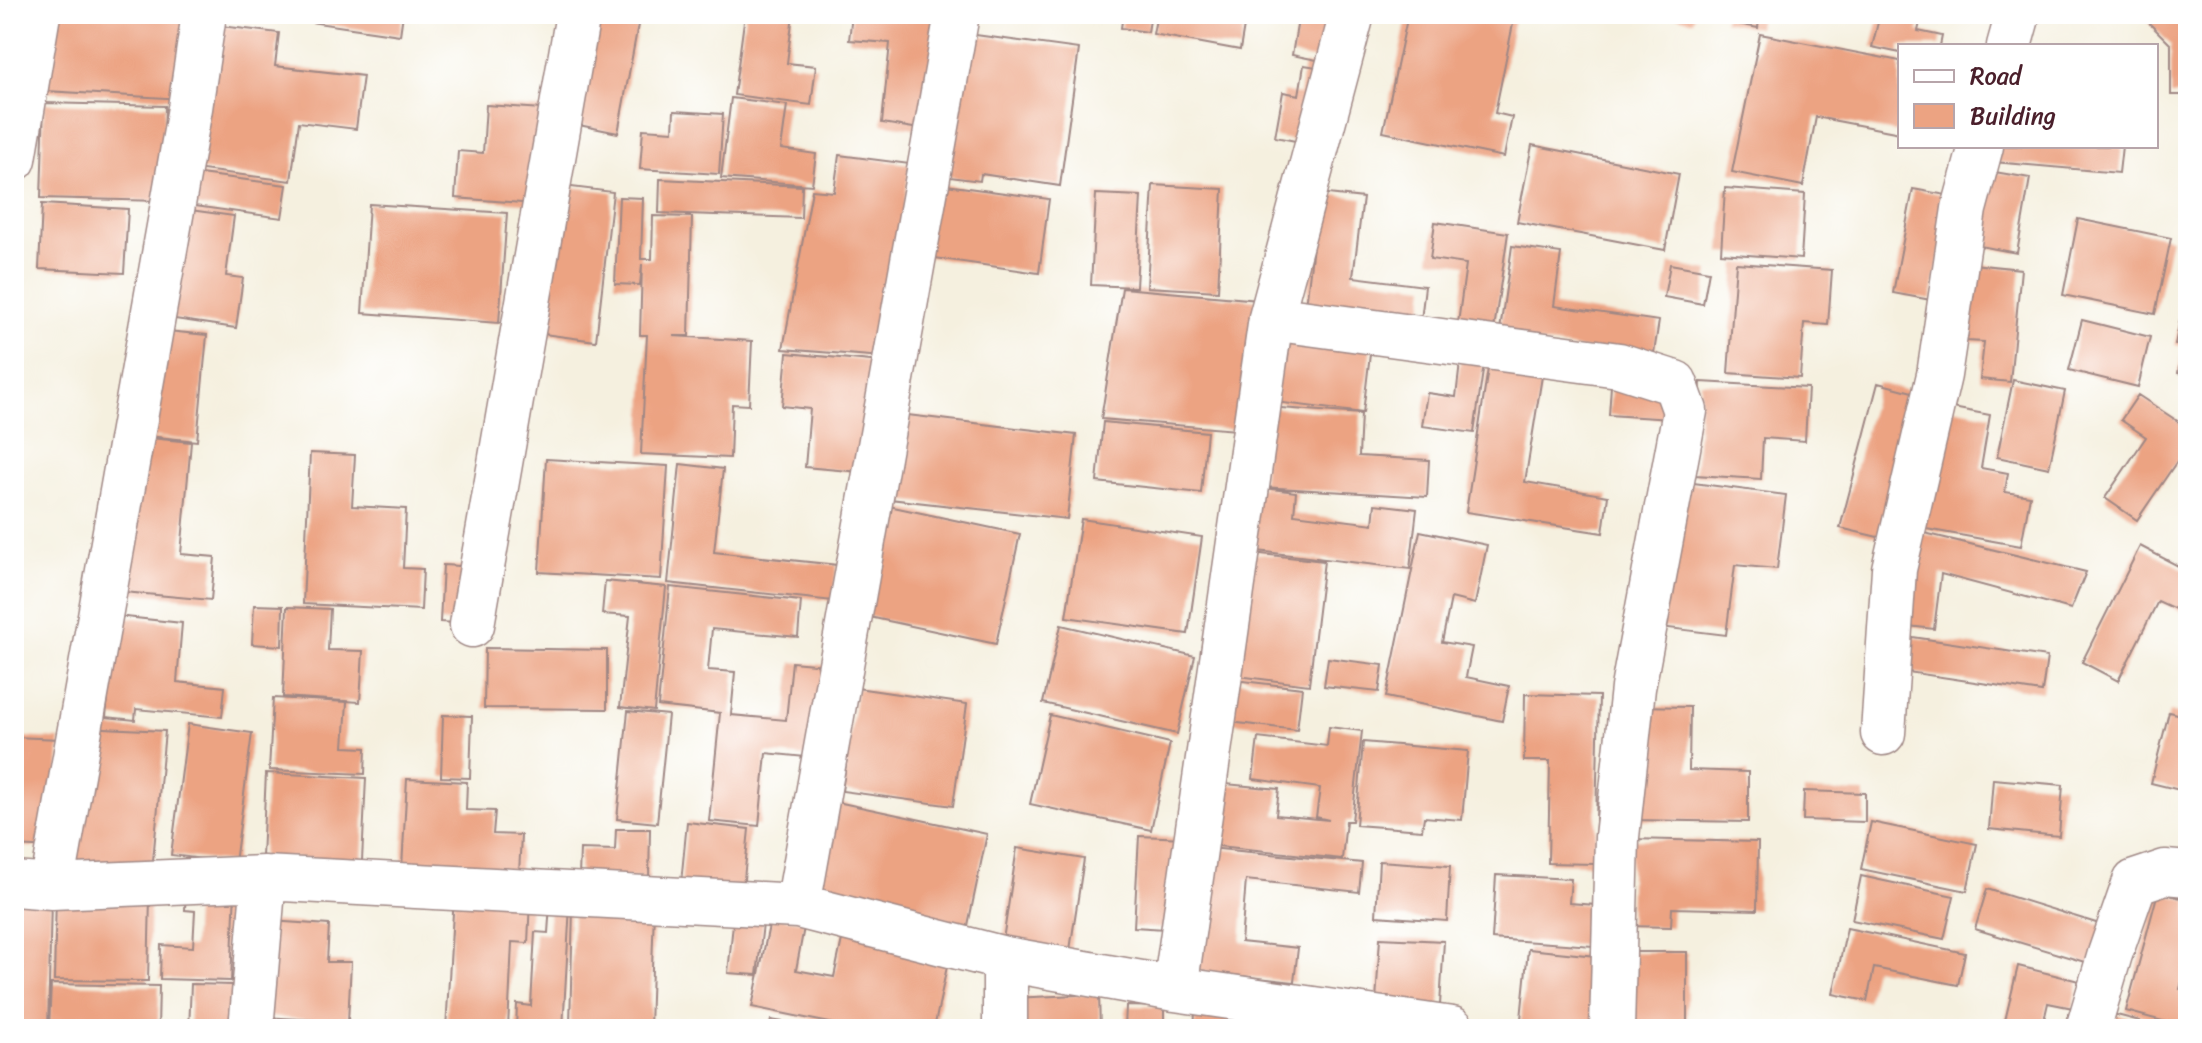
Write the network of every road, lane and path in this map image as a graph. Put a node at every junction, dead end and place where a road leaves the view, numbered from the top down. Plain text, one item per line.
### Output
1 (38, 14) edge
2 (204, 14) edge
3 (578, 14) edge
4 (957, 14) edge
5 (1352, 14) edge
6 (2018, 14) edge
7 (2010, 44) edge
8 (1980, 148) edge
9 (14, 159) edge
10 (1271, 318) junction
11 (472, 625) dead end
12 (1883, 733) dead end
13 (2188, 874) edge
14 (264, 878) junction
15 (33, 885) edge
16 (798, 906) junction
17 (1005, 959) junction
18 (1175, 989) junction
19 (251, 1029) edge
20 (1005, 1029) edge
21 (1452, 1029) edge
22 (1612, 1029) edge
23 (2088, 1029) edge

1 - 9 street
2 - 15 street
3 - 11 street
4 - 16 street
5 - 10 street
6 - 7 street
8 - 12 street
10 - 18 street
10 - 22 street
13 - 23 street
14 - 15 street
14 - 16 street
14 - 19 street
16 - 17 street
17 - 18 street
17 - 20 street
18 - 21 street

